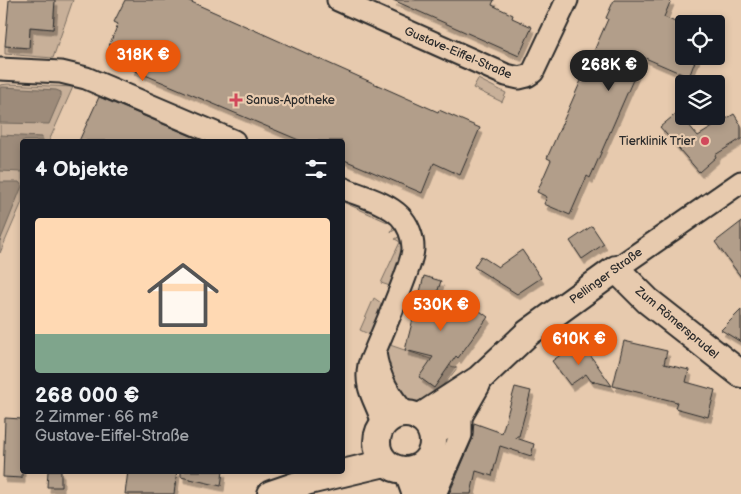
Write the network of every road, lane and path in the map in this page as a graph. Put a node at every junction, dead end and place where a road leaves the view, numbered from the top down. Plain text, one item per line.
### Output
1 (338, 0) edge
2 (567, 0) edge
3 (0, 69) edge
4 (229, 139) edge
5 (741, 182) edge
6 (345, 189) edge
7 (616, 269) junction
8 (741, 374) edge
9 (480, 379) junction
10 (461, 412) junction
11 (405, 447) edge
12 (345, 459) edge
13 (345, 467) edge
14 (316, 476) edge
15 (271, 494) edge
16 (430, 494) edge
17 (435, 494) edge

1 - 2 street, Gustave-Eiffel-Straße
3 - 4 street
5 - 7 street, Pellinger Straße
6 - 11 street
7 - 8 street, Zum Römersprudel
7 - 9 street, Pellinger Straße
9 - 10 street, Pellinger Straße
9 - 11 street, Pellinger Straße
10 - 11 street, Pellinger Straße
10 - 17 street, Pellinger Straße
11 - 12 street
11 - 13 street
11 - 16 street
14 - 15 street

